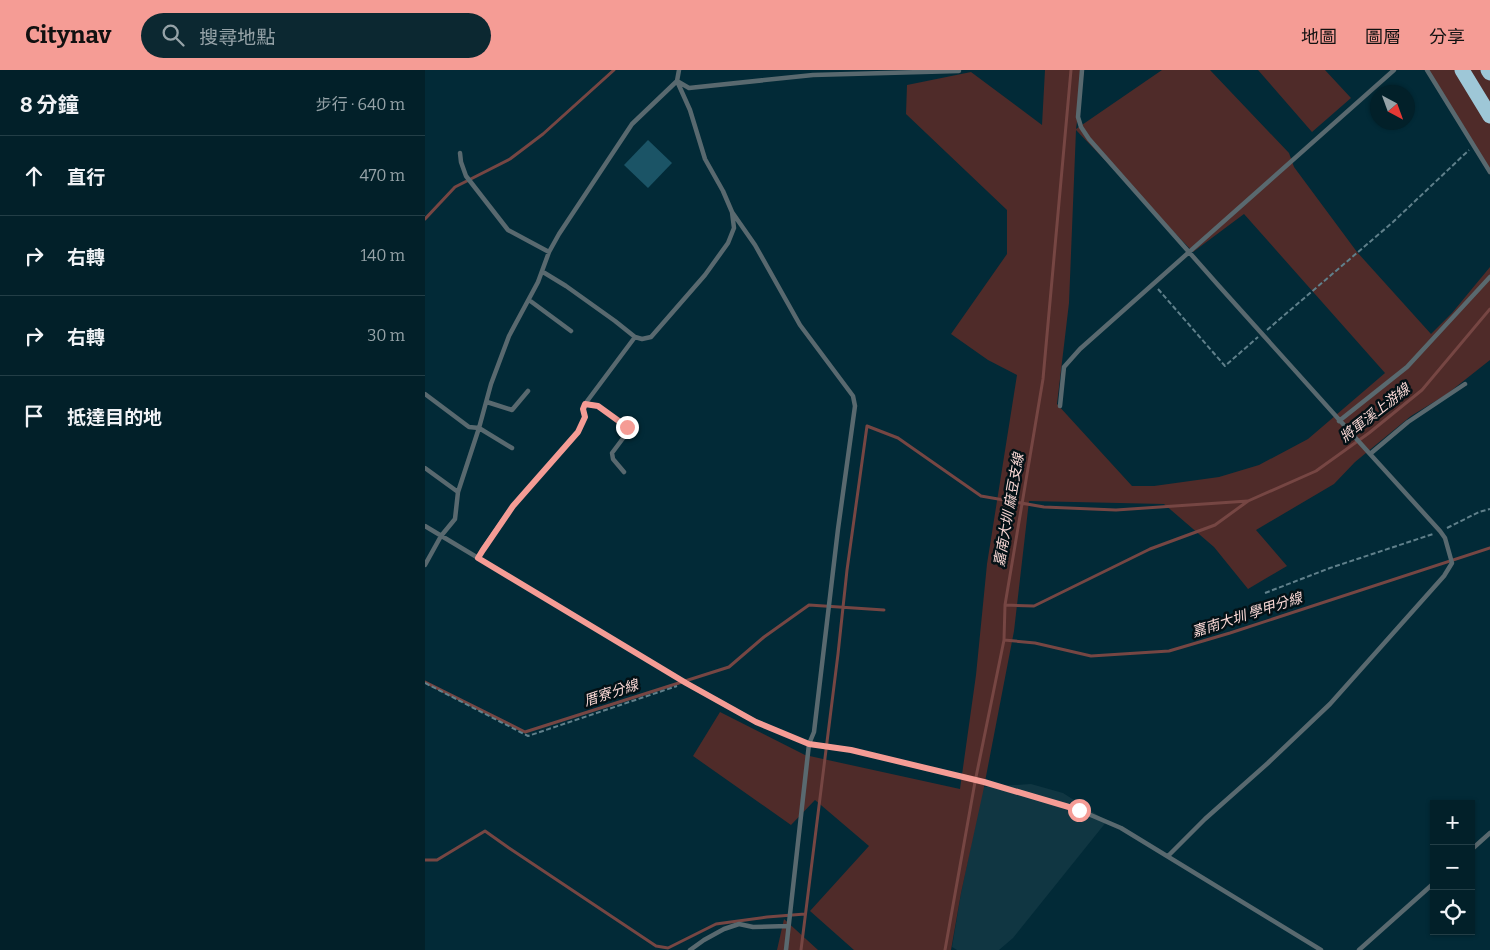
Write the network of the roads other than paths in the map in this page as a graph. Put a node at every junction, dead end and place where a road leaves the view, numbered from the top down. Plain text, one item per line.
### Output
1 (679, 70) edge
2 (1082, 70) edge
3 (1394, 70) edge
4 (1427, 70) edge
5 (1462, 70) edge
6 (1488, 70) edge
7 (959, 71) edge
8 (1490, 74) edge
9 (677, 81) junction
10 (1490, 116) edge
11 (460, 153) dead end
12 (1490, 172) edge
13 (732, 212) junction
14 (1189, 251) junction
15 (549, 252) junction
16 (543, 272) junction
17 (1490, 277) edge
18 (529, 300) junction
19 (571, 331) dead end
20 (635, 337) junction
21 (1465, 384) dead end
22 (528, 391) dead end
23 (425, 394) edge
24 (487, 402) junction
25 (585, 404) junction
26 (1059, 406) dead end
27 (1339, 421) junction
28 (479, 428) junction
29 (512, 448) dead end
30 (1370, 454) junction
31 (425, 468) edge
32 (624, 472) dead end
33 (459, 492) junction
34 (425, 526) edge
35 (441, 536) junction
36 (478, 558) junction
37 (425, 565) edge
38 (809, 744) junction
39 (1490, 833) edge
40 (1475, 846) edge
41 (1168, 856) junction
42 (1430, 887) edge
43 (788, 926) junction
44 (690, 950) edge
45 (785, 950) edge
46 (1321, 950) edge
47 (1359, 950) edge

1 - 9 lane
2 - 14 lane
3 - 14 lane
4 - 12 lane
5 - 10 highway
6 - 8 highway
7 - 9 lane
9 - 13 lane
9 - 15 lane
11 - 15 lane
13 - 20 lane
13 - 38 lane
14 - 26 lane
14 - 27 lane
15 - 16 lane
16 - 18 lane
16 - 20 lane
17 - 27 lane
18 - 19 lane
18 - 24 lane
20 - 25 lane
21 - 30 lane
22 - 24 lane
23 - 28 lane
24 - 28 lane
25 - 32 lane
25 - 36 lane
27 - 30 lane
28 - 29 lane
28 - 33 lane
30 - 41 lane
31 - 33 lane
33 - 35 lane
34 - 35 lane
35 - 36 lane
35 - 37 lane
36 - 38 lane
38 - 41 lane
38 - 43 lane
39 - 40 lane
41 - 46 lane
42 - 47 lane
43 - 44 lane
43 - 45 lane

